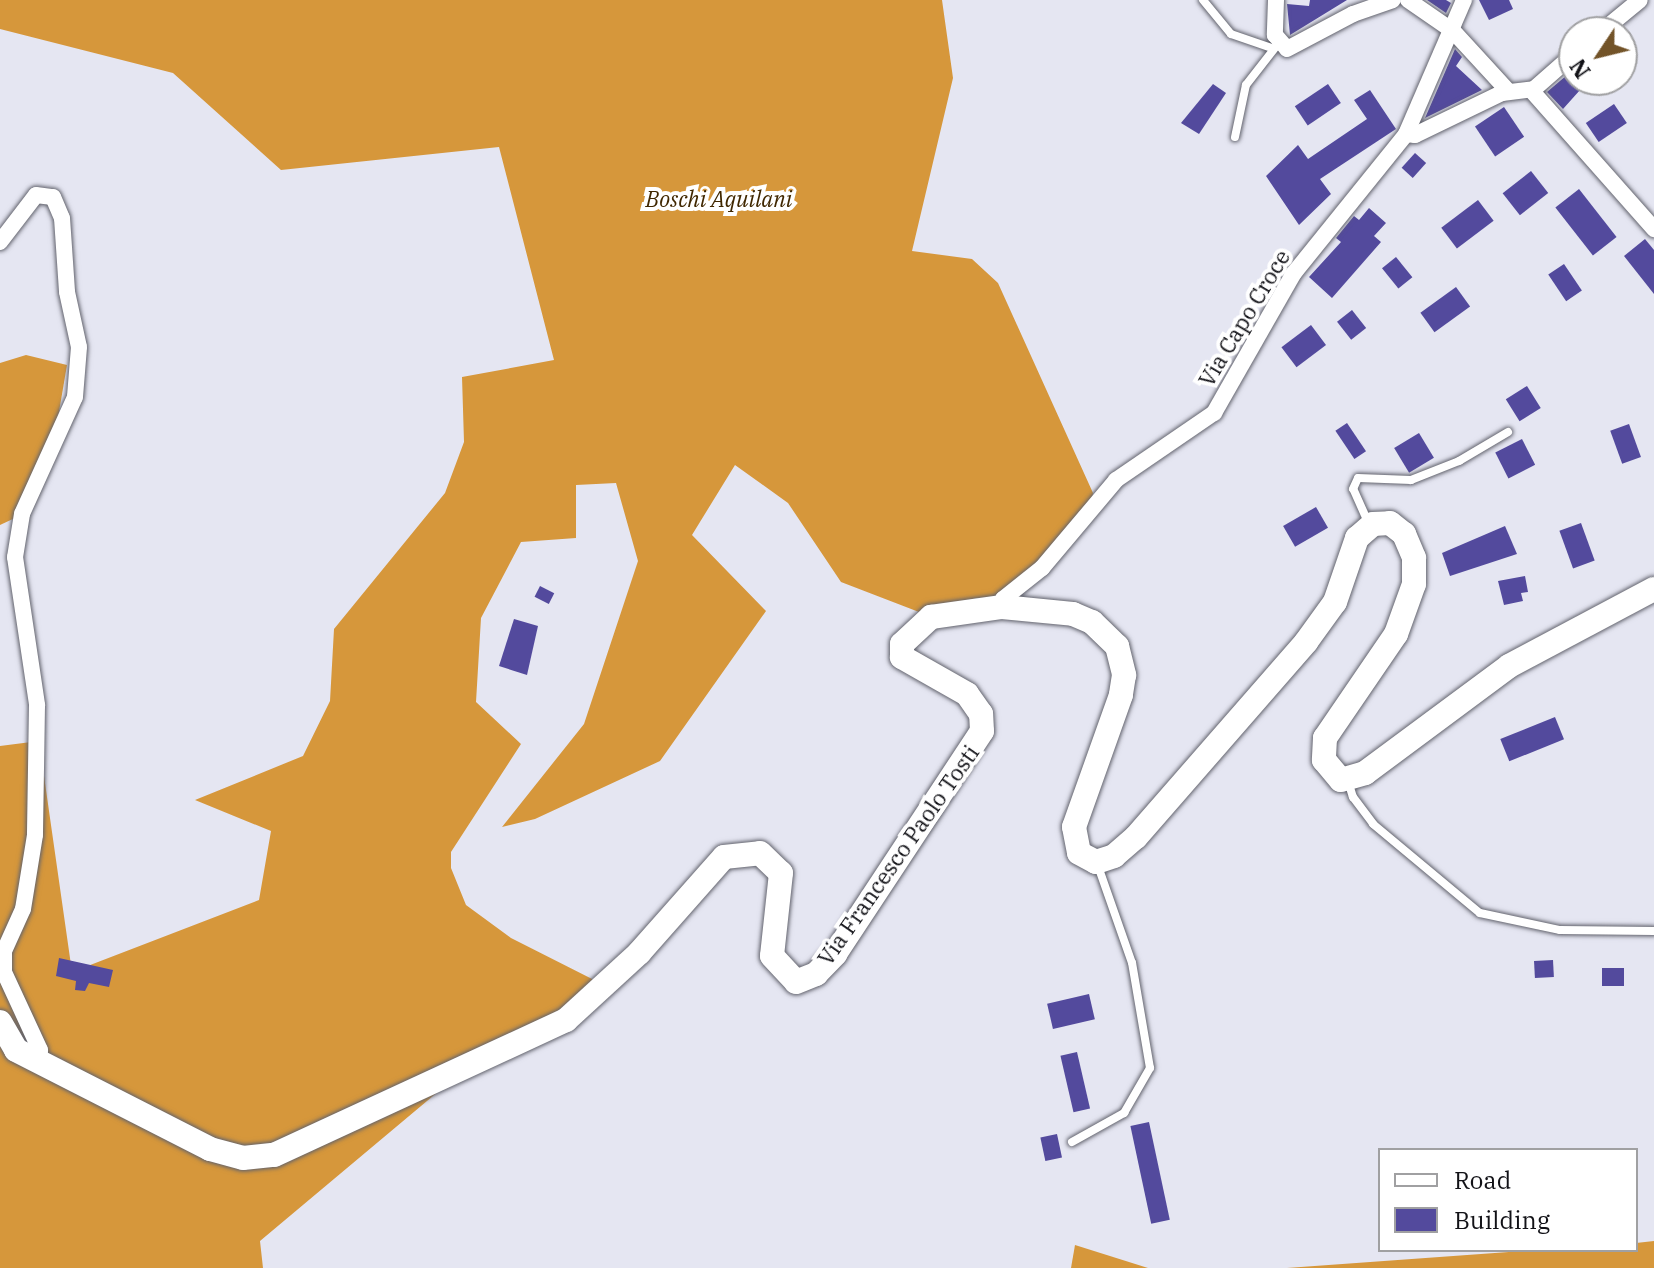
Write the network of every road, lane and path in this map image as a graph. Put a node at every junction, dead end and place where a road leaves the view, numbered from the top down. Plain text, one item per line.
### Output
1 (1203, 0) edge
2 (1276, 0) edge
3 (1393, 0) edge
4 (1408, 0) edge
5 (1464, 0) edge
6 (1640, 0) edge
7 (1620, 16) edge
8 (1453, 31) junction
9 (1275, 46) junction
10 (1558, 67) edge
11 (1531, 90) junction
12 (1508, 91) junction
13 (1406, 134) junction
14 (1235, 137) dead end
15 (1654, 229) edge
16 (0, 242) edge
17 (1508, 432) dead end
18 (1370, 526) junction
19 (1654, 589) edge
20 (1002, 607) junction
21 (1348, 781) junction
22 (1097, 862) junction
23 (1654, 931) edge
24 (0, 1022) edge
25 (39, 1063) junction
26 (1072, 1142) dead end

1 - 9 lane
2 - 9 street
3 - 9 street
4 - 8 street
5 - 8 street, Via Capo Croce
6 - 7 street
8 - 12 street
8 - 13 street, Via Capo Croce
9 - 14 lane
10 - 11 street
11 - 12 street
11 - 15 street
12 - 13 street
13 - 20 street, Via Capo Croce
16 - 25 street
17 - 18 lane
18 - 21 main road
18 - 22 main road
19 - 21 main road
20 - 22 main road, Via Francesco Paolo Tosti
20 - 25 main road, Via Francesco Paolo Tosti
21 - 23 lane
22 - 26 lane
24 - 25 main road, Via Francesco Paolo Tosti

